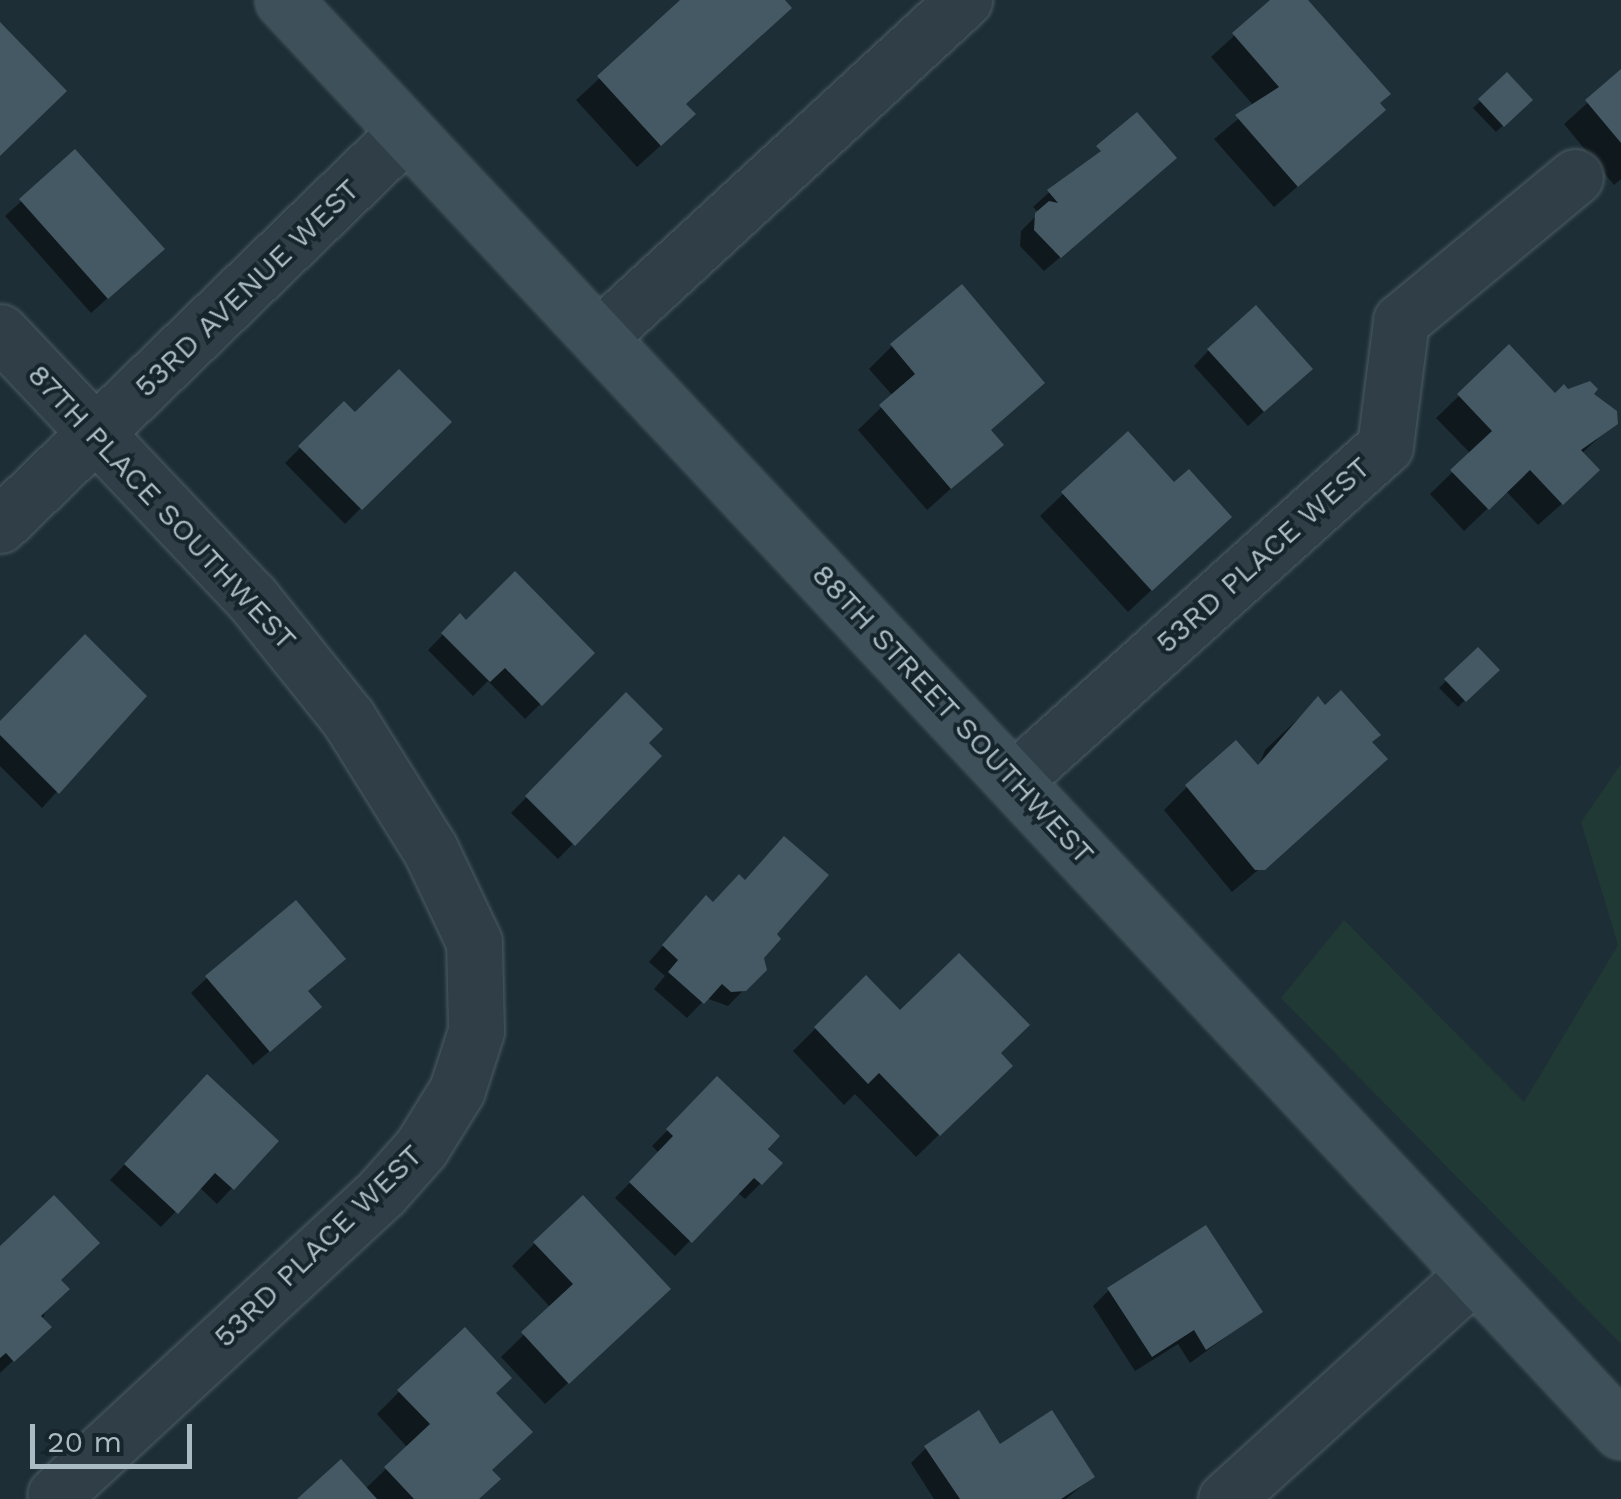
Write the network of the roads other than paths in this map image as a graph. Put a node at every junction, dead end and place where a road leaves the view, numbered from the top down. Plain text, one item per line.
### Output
1 (283, 0) edge
2 (964, 0) edge
3 (406, 132) junction
4 (1575, 177) dead end
5 (0, 332) edge
6 (602, 334) junction
7 (95, 436) junction
8 (0, 525) edge
9 (1014, 780) junction
10 (474, 942) joint
11 (1474, 1274) junction
12 (1621, 1431) edge
13 (55, 1494) dead end
14 (1226, 1499) edge

1 - 3 street, 88TH STREET SOUTHWEST
2 - 6 street
3 - 6 street, 88TH STREET SOUTHWEST
3 - 7 street, 53RD AVENUE WEST
4 - 9 street, 53RD PLACE WEST
5 - 7 street, 87TH PLACE SOUTHWEST
6 - 9 street, 88TH STREET SOUTHWEST
7 - 8 street, 53RD AVENUE WEST
7 - 10 street, 87TH PLACE SOUTHWEST
9 - 11 street, 88TH STREET SOUTHWEST
10 - 13 street, 53RD PLACE WEST
11 - 12 street, 88TH STREET SOUTHWEST
11 - 14 street

